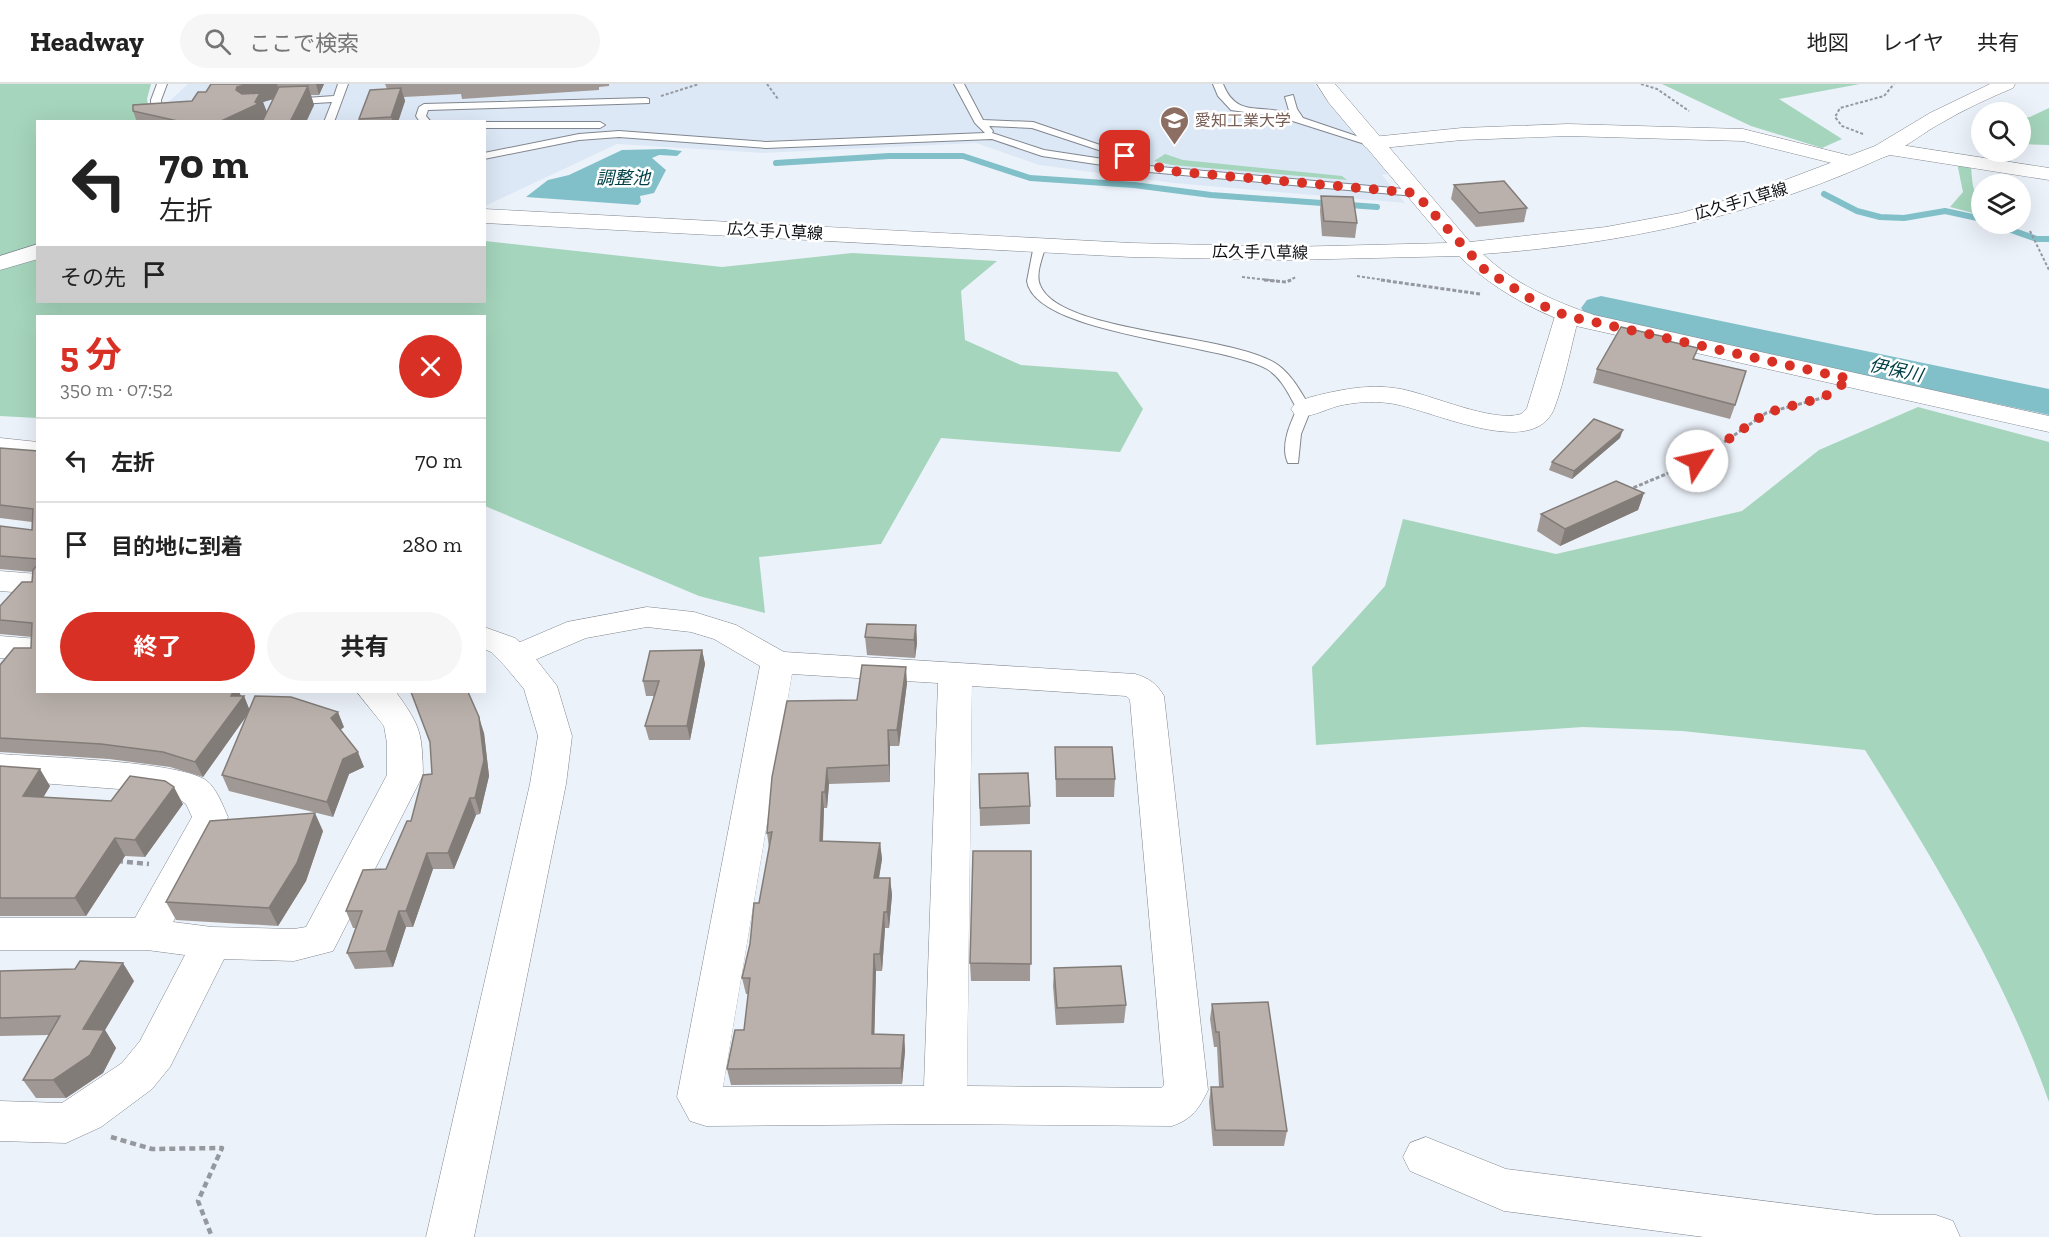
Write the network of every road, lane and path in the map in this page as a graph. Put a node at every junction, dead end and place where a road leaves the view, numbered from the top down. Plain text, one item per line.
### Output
1 (162, 84) edge
2 (343, 84) edge
3 (699, 84) edge
4 (767, 84) edge
5 (959, 84) edge
6 (1218, 84) edge
7 (1326, 84) edge
8 (1641, 84) edge
9 (1894, 84) edge
10 (2006, 84) edge
11 (1290, 97) dead end
12 (338, 99) junction
13 (778, 99) dead end
14 (646, 101) joint
15 (157, 120) edge
16 (270, 120) edge
17 (330, 120) edge
18 (424, 120) edge
19 (1299, 120) junction
20 (980, 123) junction
21 (486, 125) edge
22 (658, 136) junction
23 (993, 136) junction
24 (1727, 136) junction
25 (1372, 143) junction
26 (1895, 144) junction
27 (486, 156) edge
28 (1852, 162) junction
29 (1170, 171) junction
30 (2049, 174) edge
31 (1415, 193) junction
32 (486, 216) edge
33 (2031, 233) edge
34 (1040, 245) junction
35 (1464, 249) junction
36 (36, 252) edge
37 (0, 263) edge
38 (2049, 270) edge
39 (1303, 275) dead end
40 (1348, 275) dead end
41 (1232, 276) dead end
42 (1485, 295) dead end
43 (1567, 316) junction
44 (1850, 379) junction
45 (1304, 409) junction
46 (2049, 424) edge
47 (0, 446) edge
48 (36, 450) edge
49 (1293, 460) dead end
50 (1626, 490) edge
51 (20, 582) edge
52 (0, 606) edge
53 (0, 647) edge
54 (500, 647) edge
55 (36, 650) edge
56 (777, 662) junction
57 (955, 675) junction
58 (375, 693) edge
59 (0, 767) edge
60 (114, 861) dead end
61 (182, 868) junction
62 (0, 934) edge
63 (147, 934) junction
64 (212, 942) junction
65 (945, 1105) junction
66 (0, 1121) edge
67 (66, 1123) junction
68 (1426, 1157) dead end
69 (212, 1237) edge
70 (450, 1237) edge
71 (1936, 1237) edge

1 - 15 lane
2 - 12 lane
3 - 14 path
4 - 13 path
5 - 20 lane
6 - 19 lane
7 - 25 street
8 - 24 path
9 - 26 path
10 - 26 street, 広久手八草線
11 - 19 lane
12 - 16 lane
12 - 17 lane
14 - 18 lane
19 - 25 lane
20 - 23 lane
20 - 29 lane
21 - 22 lane
22 - 23 lane
22 - 27 lane
23 - 29 lane
24 - 25 street
24 - 28 street
25 - 31 street
26 - 28 street, 広久手八草線
28 - 30 street
28 - 35 street, 広久手八草線
29 - 31 lane
31 - 35 street
32 - 34 street, 広久手八草線
33 - 38 path
34 - 35 street, 広久手八草線
34 - 45 lane
35 - 43 street
36 - 37 street
39 - 41 path
40 - 42 path
43 - 44 street
43 - 45 street
44 - 46 street
44 - 50 path
45 - 49 lane
47 - 48 street
51 - 52 street
53 - 55 street
54 - 56 street
54 - 70 street
56 - 57 street
56 - 65 street
57 - 65 street
57 - 65 street
58 - 64 street
59 - 61 street
60 - 61 path
61 - 63 street
62 - 63 street
63 - 64 street
64 - 67 street
66 - 67 street
67 - 69 path
68 - 71 street

